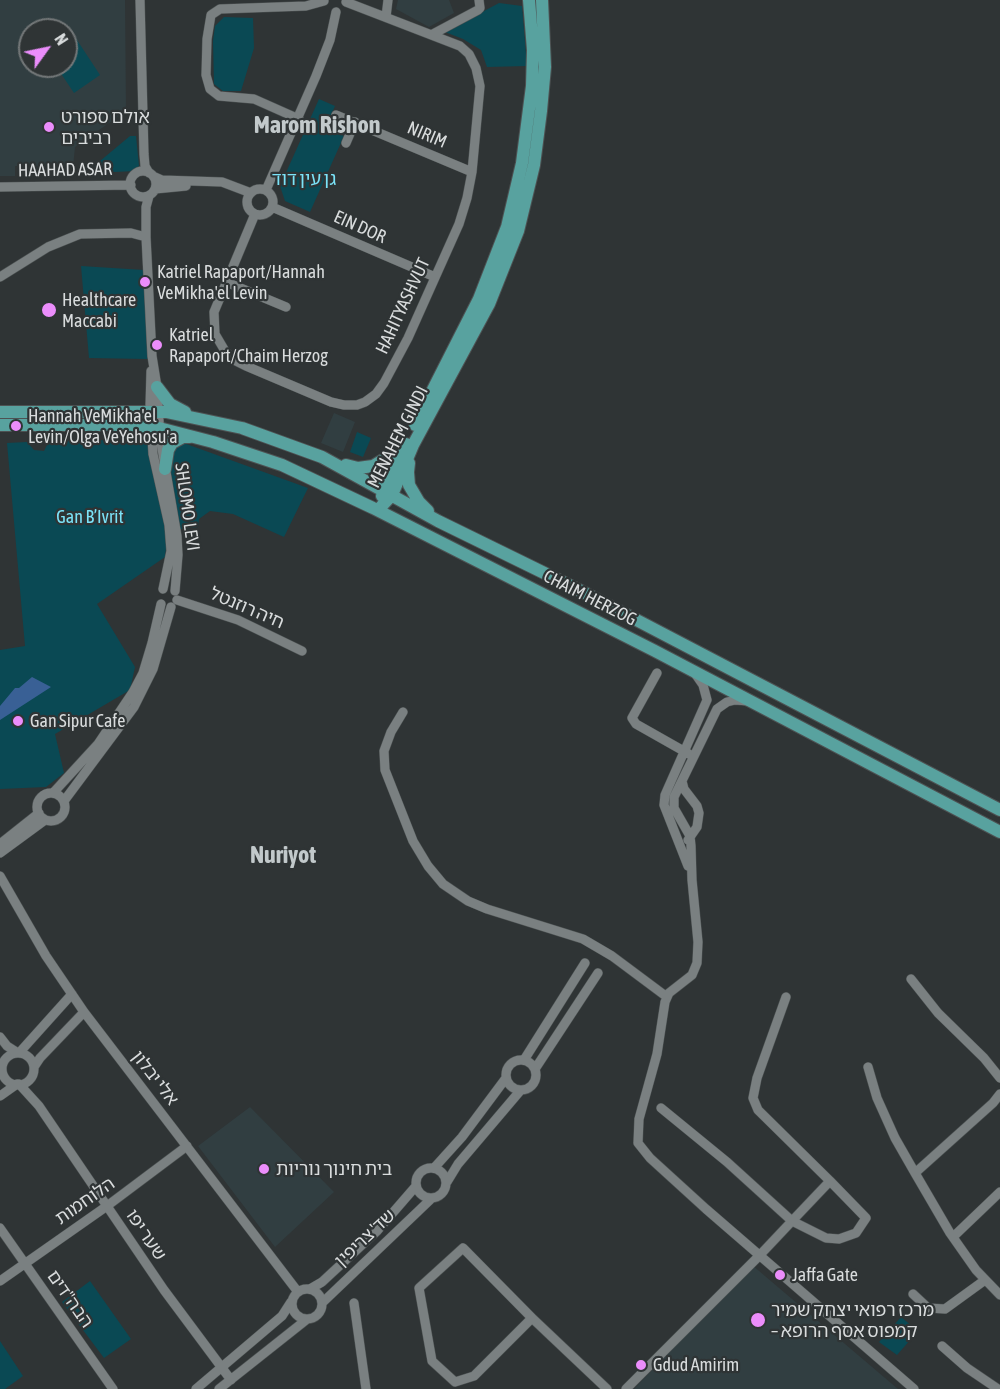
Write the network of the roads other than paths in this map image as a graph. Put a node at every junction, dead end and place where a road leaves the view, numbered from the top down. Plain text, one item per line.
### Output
1 (140, 0) edge
2 (388, 0) edge
3 (479, 0) edge
4 (529, 0) edge
5 (542, 0) edge
6 (324, 1) edge
7 (346, 1) edge
8 (336, 12) junction
9 (386, 16) junction
10 (433, 34) junction
11 (336, 114) dead end
12 (299, 119) junction
13 (355, 122) junction
14 (346, 143) dead end
15 (472, 172) junction
16 (147, 174) junction
17 (131, 185) junction
18 (0, 187) edge
19 (266, 190) junction
20 (148, 194) junction
21 (249, 196) junction
22 (272, 207) junction
23 (255, 214) junction
24 (146, 237) junction
25 (0, 277) edge
26 (435, 277) junction
27 (226, 282) junction
28 (286, 307) dead end
29 (152, 356) junction
30 (157, 387) junction
31 (154, 411) junction
32 (0, 412) edge
33 (217, 423) junction
34 (0, 425) edge
35 (155, 428) junction
36 (193, 437) junction
37 (411, 440) junction
38 (322, 457) junction
39 (165, 469) junction
40 (388, 492) junction
41 (378, 510) junction
42 (438, 521) junction
43 (163, 589) junction
44 (171, 600) junction
45 (302, 651) dead end
46 (692, 670) junction
47 (657, 673) dead end
48 (753, 702) junction
49 (403, 712) dead end
50 (684, 751) junction
51 (694, 757) junction
52 (682, 781) junction
53 (53, 794) junction
54 (64, 801) junction
55 (1000, 810) edge
56 (42, 816) junction
57 (1000, 832) edge
58 (690, 839) junction
59 (680, 842) junction
60 (0, 844) edge
61 (0, 853) edge
62 (0, 876) edge
63 (692, 880) junction
64 (585, 963) dead end
65 (598, 973) dead end
66 (911, 979) dead end
67 (72, 994) junction
68 (667, 997) junction
69 (786, 997) dead end
70 (84, 1012) junction
71 (0, 1037) edge
72 (0, 1046) edge
73 (18, 1053) junction
74 (524, 1060) junction
75 (2, 1067) edge
76 (34, 1067) junction
77 (868, 1067) dead end
78 (535, 1069) junction
79 (31, 1077) junction
80 (506, 1078) junction
81 (1000, 1078) edge
82 (18, 1084) junction
83 (520, 1091) junction
84 (1000, 1094) edge
85 (0, 1096) edge
86 (39, 1106) junction
87 (661, 1108) dead end
88 (187, 1146) junction
89 (434, 1168) junction
90 (915, 1173) junction
91 (830, 1181) junction
92 (447, 1182) junction
93 (416, 1186) junction
94 (1000, 1192) edge
95 (431, 1198) junction
96 (107, 1206) junction
97 (792, 1221) junction
98 (0, 1228) edge
99 (953, 1237) junction
100 (759, 1256) junction
101 (25, 1263) junction
102 (986, 1280) junction
103 (0, 1281) edge
104 (310, 1289) junction
105 (298, 1292) junction
106 (913, 1294) dead end
107 (1000, 1295) edge
108 (291, 1302) junction
109 (322, 1303) junction
110 (354, 1303) dead end
111 (532, 1318) junction
112 (306, 1320) junction
113 (942, 1346) dead end
114 (221, 1368) junction
115 (231, 1380) junction
116 (113, 1389) edge
117 (196, 1389) edge
118 (219, 1389) edge
119 (366, 1389) edge
120 (607, 1389) edge
121 (626, 1389) edge
122 (914, 1389) edge
123 (998, 1389) edge

1 - 16 street
2 - 9 street
3 - 10 street
4 - 37 main road, MENAHEM GINDI
5 - 37 main road, MENAHEM GINDI
6 - 8 street
6 - 12 street
7 - 8 street
7 - 9 street, HAHITYASHVUT
8 - 12 street
9 - 10 street, HAHITYASHVUT
10 - 15 street, HAHITYASHVUT
11 - 13 street, NIRIM
12 - 19 street
13 - 14 street
13 - 15 street, NIRIM
15 - 26 street, HAHITYASHVUT
16 - 17 street
16 - 20 street
16 - 21 street
17 - 18 street, HAAHAD ASAR
17 - 20 street
19 - 21 street
19 - 22 street
20 - 21 street
20 - 24 street
21 - 23 street
22 - 23 street
22 - 26 street, EIN DOR
23 - 27 street, HAHITYASHVUT
24 - 25 street
24 - 29 street
26 - 27 street, HAHITYASHVUT
27 - 28 street
29 - 30 street
29 - 31 street
30 - 31 street
30 - 33 main road
31 - 32 main road, CHAIM HERZOG
31 - 33 main road, CHAIM HERZOG
31 - 35 street
33 - 38 main road, CHAIM HERZOG
34 - 35 main road, CHAIM HERZOG
35 - 36 main road, CHAIM HERZOG
35 - 39 street, SHLOMO LEVI
35 - 43 street, SHLOMO LEVI
36 - 39 main road
36 - 41 main road, CHAIM HERZOG
37 - 38 main road
37 - 40 main road, MENAHEM GINDI
37 - 42 main road
38 - 40 main road, CHAIM HERZOG
39 - 44 street, SHLOMO LEVI
40 - 41 main road, MENAHEM GINDI
40 - 42 main road, CHAIM HERZOG
41 - 46 main road, CHAIM HERZOG
42 - 55 main road, CHAIM HERZOG
43 - 44 street, חיה רוזנטל
43 - 44 street, SHLOMO LEVI
44 - 45 street, חיה רוזנטל
44 - 53 street, SHLOMO LEVI
44 - 54 street, SHLOMO LEVI
46 - 48 main road, CHAIM HERZOG
46 - 50 street
47 - 50 street
48 - 51 street
48 - 57 main road, CHAIM HERZOG
49 - 68 street
50 - 51 street
50 - 59 street
51 - 52 street
52 - 58 street
52 - 58 street
53 - 54 street
53 - 56 street
54 - 56 street
56 - 60 street
56 - 61 street
58 - 59 street
58 - 63 street
59 - 63 street
62 - 67 street, אלי יבלון
63 - 68 street
64 - 74 street
65 - 78 street
66 - 81 street
67 - 70 street, אלי יבלון
67 - 73 street
68 - 100 street
69 - 91 street
70 - 76 street
70 - 88 street, אלי יבלון
71 - 73 street
72 - 75 street
73 - 75 street
73 - 76 street
74 - 78 street
74 - 80 street
75 - 82 street
76 - 79 street
77 - 90 street
78 - 83 street
79 - 82 street
79 - 86 street, שער יפו
80 - 83 street
80 - 89 street
82 - 85 street
82 - 86 street, שער יפו
83 - 92 street
84 - 90 street
86 - 96 street, שער יפו
87 - 97 street
88 - 96 street, הלוחמות
88 - 105 street, אלי יבלון
89 - 92 street
89 - 93 street
90 - 99 street
91 - 97 street
91 - 97 street
92 - 95 street
93 - 95 street
93 - 104 street, שד' צריפין
94 - 99 street
95 - 109 street, שד' צריפין
96 - 101 street, הלוחמות
96 - 114 street, שער יפו
97 - 100 street
98 - 101 street, הבה"דים
99 - 102 street
100 - 121 street
100 - 122 street
101 - 103 street, הלוחמות
101 - 116 street, הבה"דים
102 - 106 street
102 - 107 street
104 - 105 street
104 - 109 street
105 - 108 street
108 - 112 street
108 - 114 street
109 - 112 street
110 - 119 street
111 - 111 street
111 - 120 street
112 - 115 street
113 - 123 street
114 - 115 street, שער יפו
114 - 117 street
115 - 118 street

